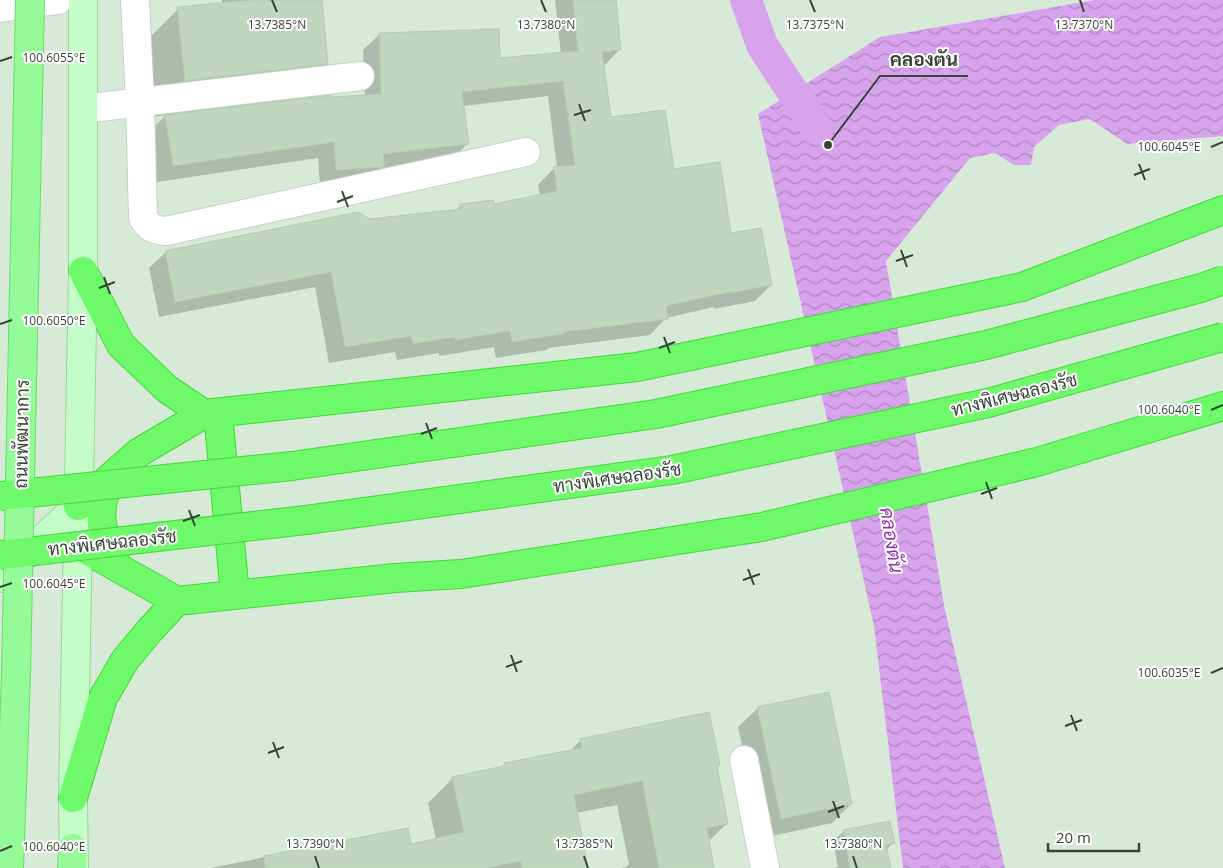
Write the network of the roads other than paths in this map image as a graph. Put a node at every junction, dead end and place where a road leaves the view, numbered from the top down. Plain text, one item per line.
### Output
1 (30, 0) edge
2 (58, 0) edge
3 (83, 0) edge
4 (135, 0) edge
5 (0, 8) edge
6 (360, 76) dead end
7 (140, 101) junction
8 (83, 108) junction
9 (526, 152) dead end
10 (1223, 210) edge
11 (83, 271) junction
12 (1223, 280) edge
13 (1223, 337) edge
14 (1223, 406) edge
15 (211, 414) junction
16 (112, 476) junction
17 (0, 496) edge
18 (78, 506) junction
19 (53, 529) junction
20 (78, 544) junction
21 (0, 555) edge
22 (118, 568) junction
23 (0, 578) edge
24 (235, 595) junction
25 (177, 601) junction
26 (744, 760) dead end
27 (73, 798) junction
28 (73, 861) edge
29 (10, 868) edge
30 (765, 868) edge

1 - 29 main road, ถนนพัฒนาการ, bridge
2 - 5 street
3 - 8 main road
4 - 7 street
6 - 7 street
7 - 8 street
7 - 9 street
8 - 11 main road
10 - 15 highway
11 - 15 highway
11 - 18 main road
12 - 17 highway, bridge
13 - 21 highway, ทางพิเศษฉลองรัช, bridge
14 - 24 highway
15 - 16 highway
15 - 24 highway
16 - 18 highway
16 - 22 highway
17 - 19 main road
18 - 19 main road
18 - 20 main road
19 - 20 main road
19 - 23 main road
20 - 22 highway
20 - 27 main road
22 - 25 highway
24 - 25 highway
25 - 27 highway
26 - 30 street
27 - 28 main road

